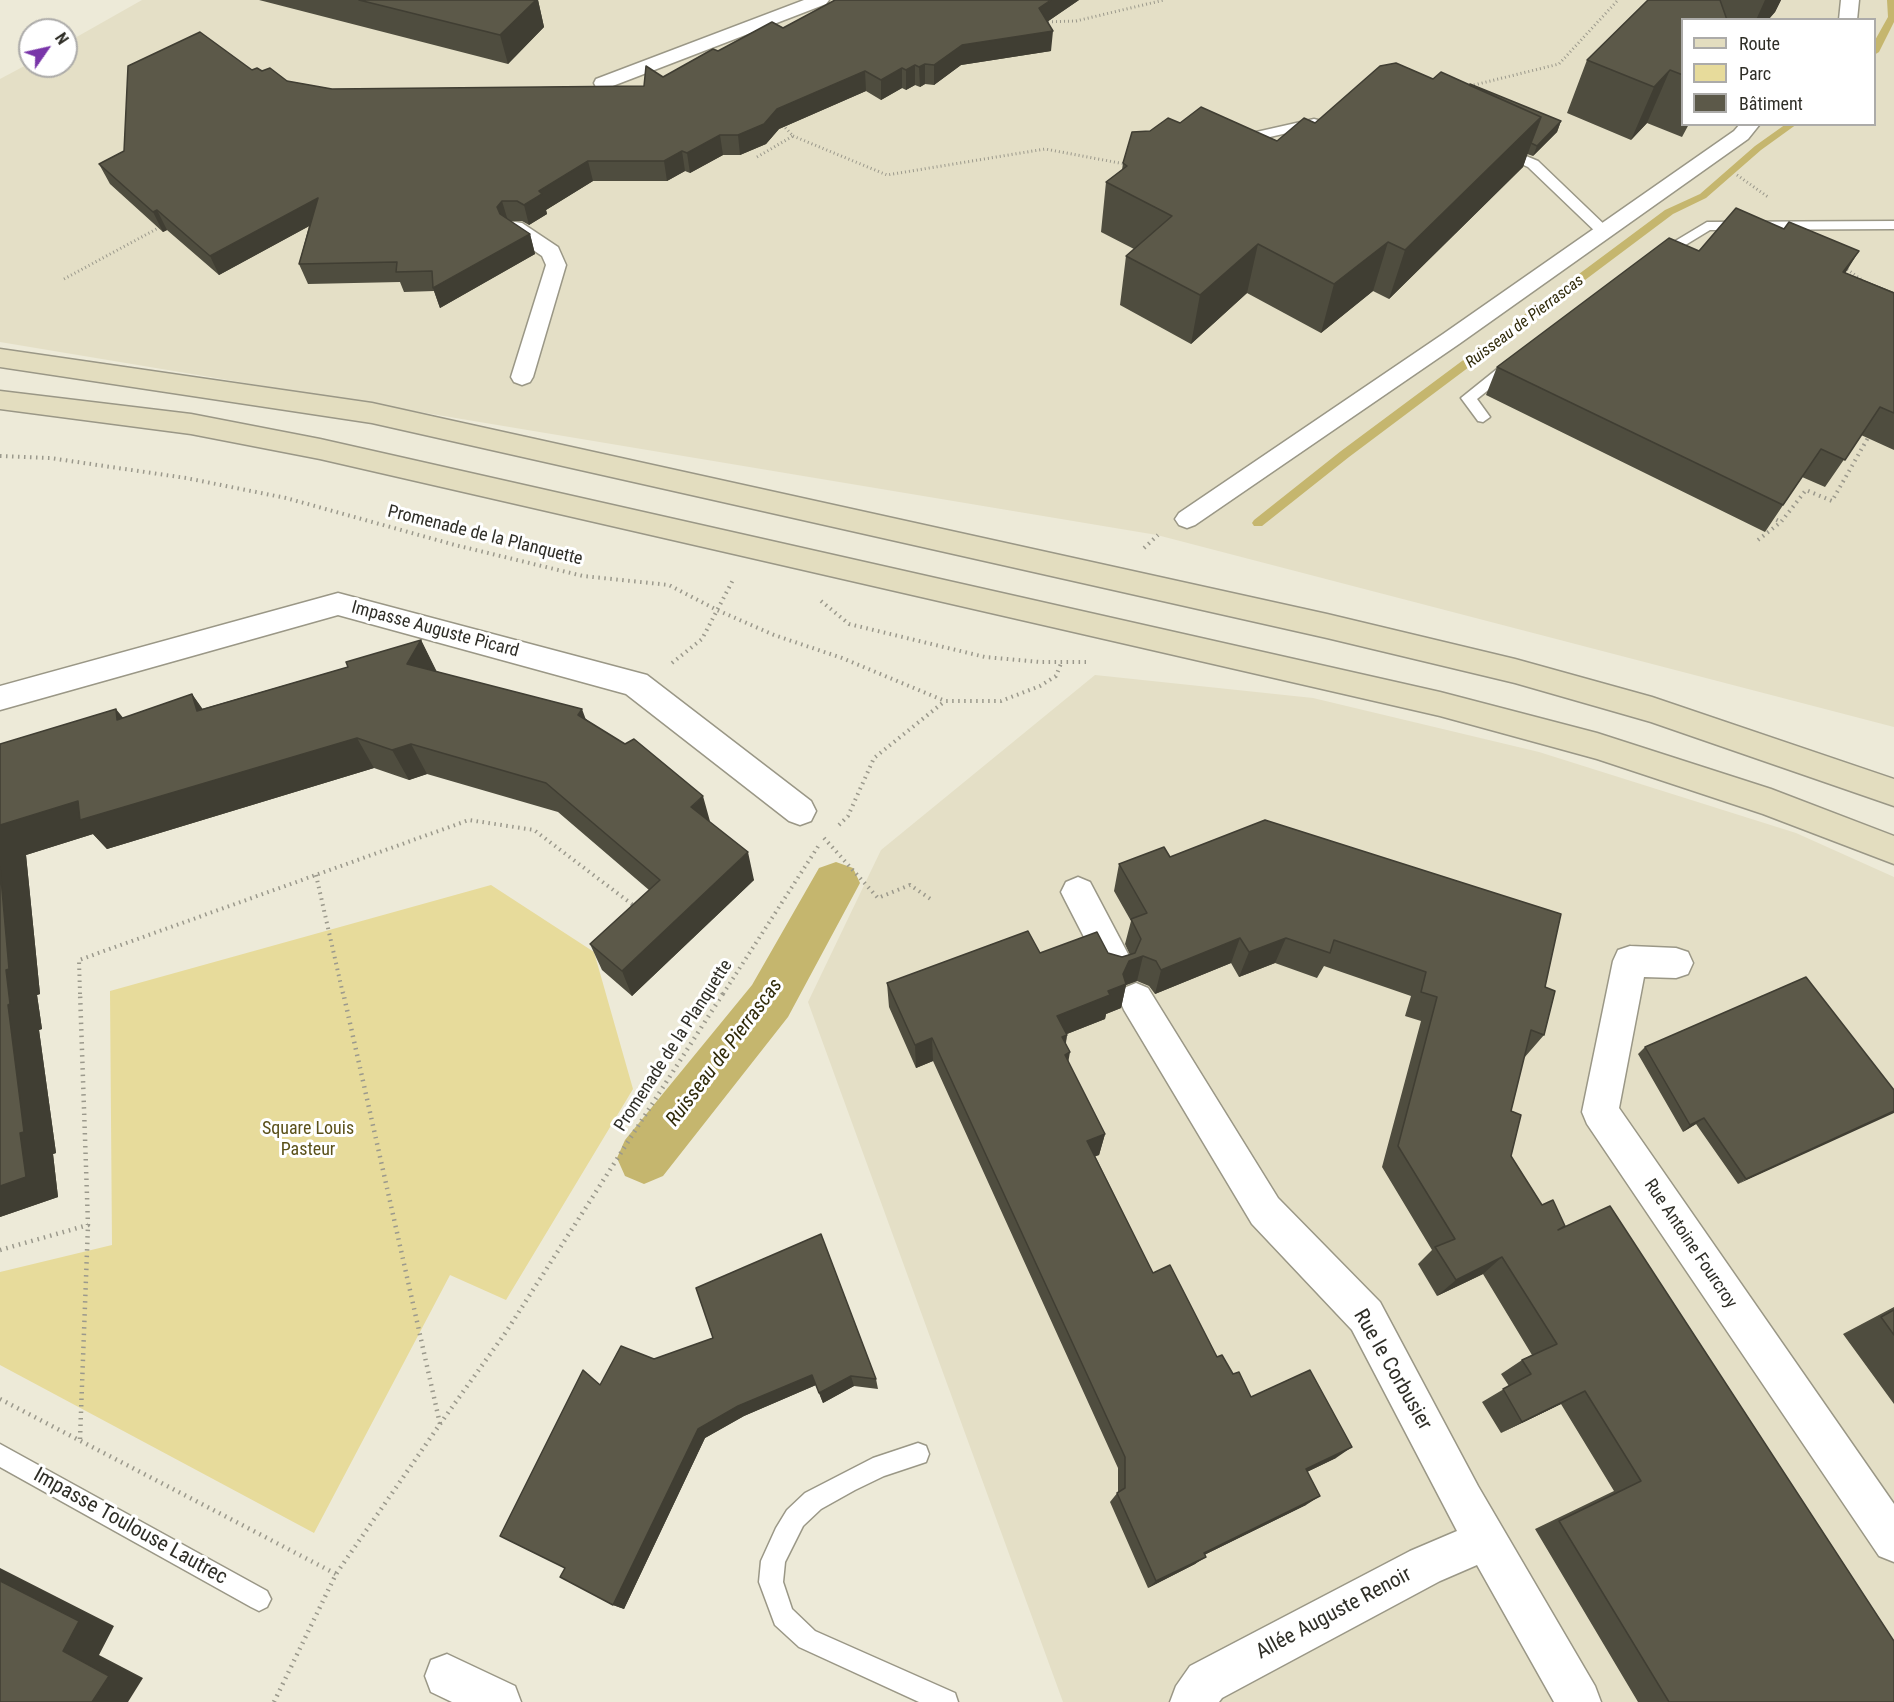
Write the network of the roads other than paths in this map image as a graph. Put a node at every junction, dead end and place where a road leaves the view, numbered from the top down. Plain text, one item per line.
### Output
1 (820, 0) edge
2 (1850, 0) edge
3 (1848, 18) edge
4 (603, 83) dead end
5 (1332, 119) edge
6 (1750, 126) edge
7 (1230, 142) edge
8 (1492, 145) edge
9 (1894, 225) edge
10 (515, 228) edge
11 (1604, 232) junction
12 (1646, 264) edge
13 (1524, 355) edge
14 (0, 358) edge
15 (522, 377) dead end
16 (0, 400) edge
17 (1483, 417) dead end
18 (1187, 519) dead end
19 (0, 698) edge
20 (1894, 793) edge
21 (800, 811) road end
22 (1894, 850) edge
23 (1078, 892) dead end
24 (1676, 963) dead end
25 (1116, 965) edge
26 (1136, 999) dead end
27 (918, 1454) dead end
28 (0, 1455) edge
29 (1486, 1540) junction
30 (1894, 1541) edge
31 (259, 1599) dead end
32 (447, 1676) dead end
33 (499, 1702) edge
34 (946, 1702) edge
35 (1192, 1702) edge
36 (1579, 1702) edge

1 - 4 street
2 - 3 street
5 - 7 lane
6 - 11 street
8 - 11 lane
9 - 12 lane
10 - 15 street
11 - 18 street
13 - 17 lane
14 - 20 main road
16 - 22 main road
19 - 21 street, Impasse Auguste Picard
23 - 25 street
24 - 30 street, Rue Antoine Fourcroy
26 - 29 street, Rue le Corbusier
27 - 34 lane
28 - 31 lane, Impasse Toulouse Lautrec
29 - 35 street, Allée Auguste Renoir
29 - 36 street, Rue le Corbusier
32 - 33 street

